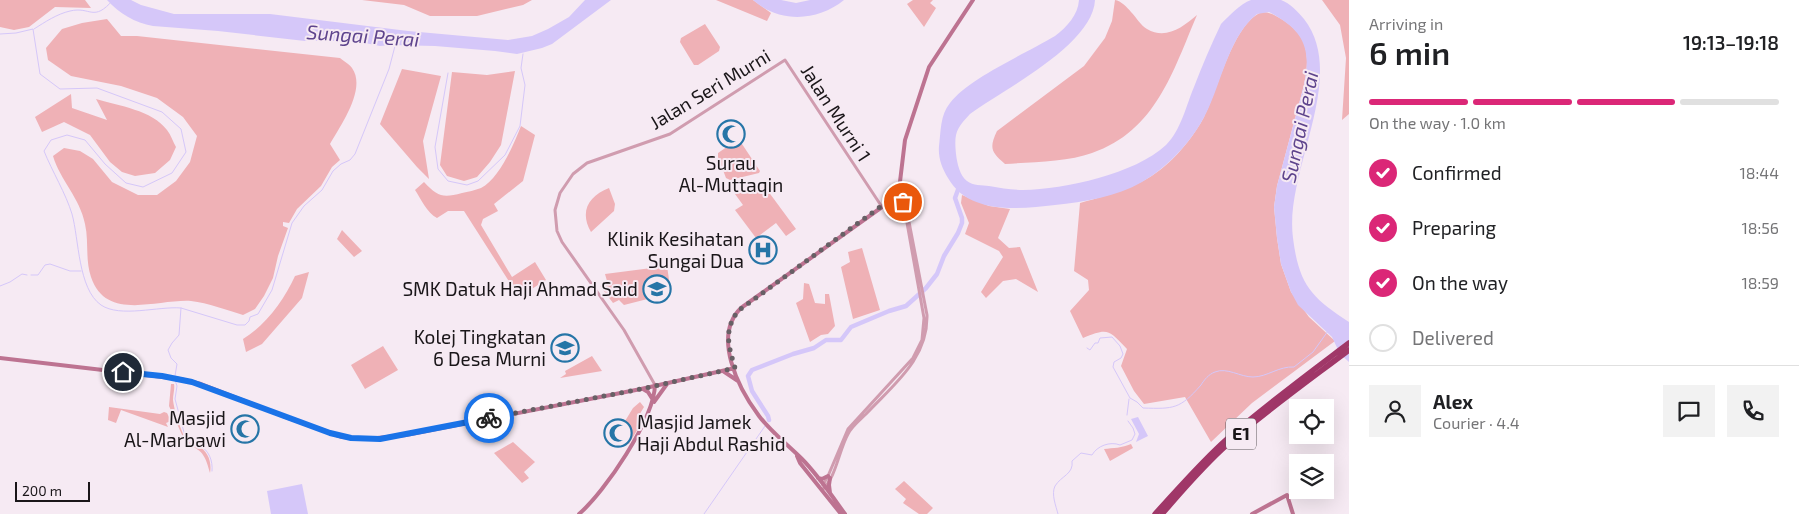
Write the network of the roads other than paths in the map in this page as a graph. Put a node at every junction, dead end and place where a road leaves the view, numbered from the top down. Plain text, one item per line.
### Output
1 (973, 0) edge
2 (785, 60) joint
3 (900, 185) junction
4 (897, 193) junction
5 (903, 197) junction
6 (882, 207) junction
7 (1349, 343) edge
8 (1349, 350) edge
9 (0, 358) edge
10 (731, 358) junction
11 (1328, 362) junction
12 (735, 370) junction
13 (723, 371) junction
14 (669, 382) junction
15 (740, 383) junction
16 (655, 385) junction
17 (641, 389) junction
18 (653, 403) junction
19 (796, 454) junction
20 (829, 477) junction
21 (818, 478) junction
22 (822, 487) junction
23 (832, 496) junction
24 (579, 514) edge
25 (841, 514) edge
26 (845, 514) edge
27 (1156, 514) edge
28 (1162, 514) edge
29 (1252, 514) edge
30 (1293, 514) edge

1 - 3 main road
2 - 6 street, Jalan Murni 1
2 - 16 street, Jalan Seri Murni
3 - 4 main road
3 - 5 main road
4 - 5 main road
4 - 5 street
4 - 6 main road
5 - 20 street
6 - 10 main road
7 - 11 highway, E1
8 - 11 highway, E1
9 - 17 main road
10 - 12 main road
10 - 13 main road
11 - 27 highway, E1
11 - 28 highway, E1
12 - 13 main road
12 - 15 main road
13 - 14 main road
13 - 15 main road
14 - 16 main road
14 - 18 main road
15 - 19 main road
16 - 17 main road
16 - 18 main road
17 - 18 main road
18 - 24 main road
19 - 21 main road
19 - 22 main road
20 - 21 main road
20 - 22 street
20 - 23 main road
21 - 22 main road
22 - 23 main road
22 - 25 main road
23 - 26 main road
29 - 30 main road

